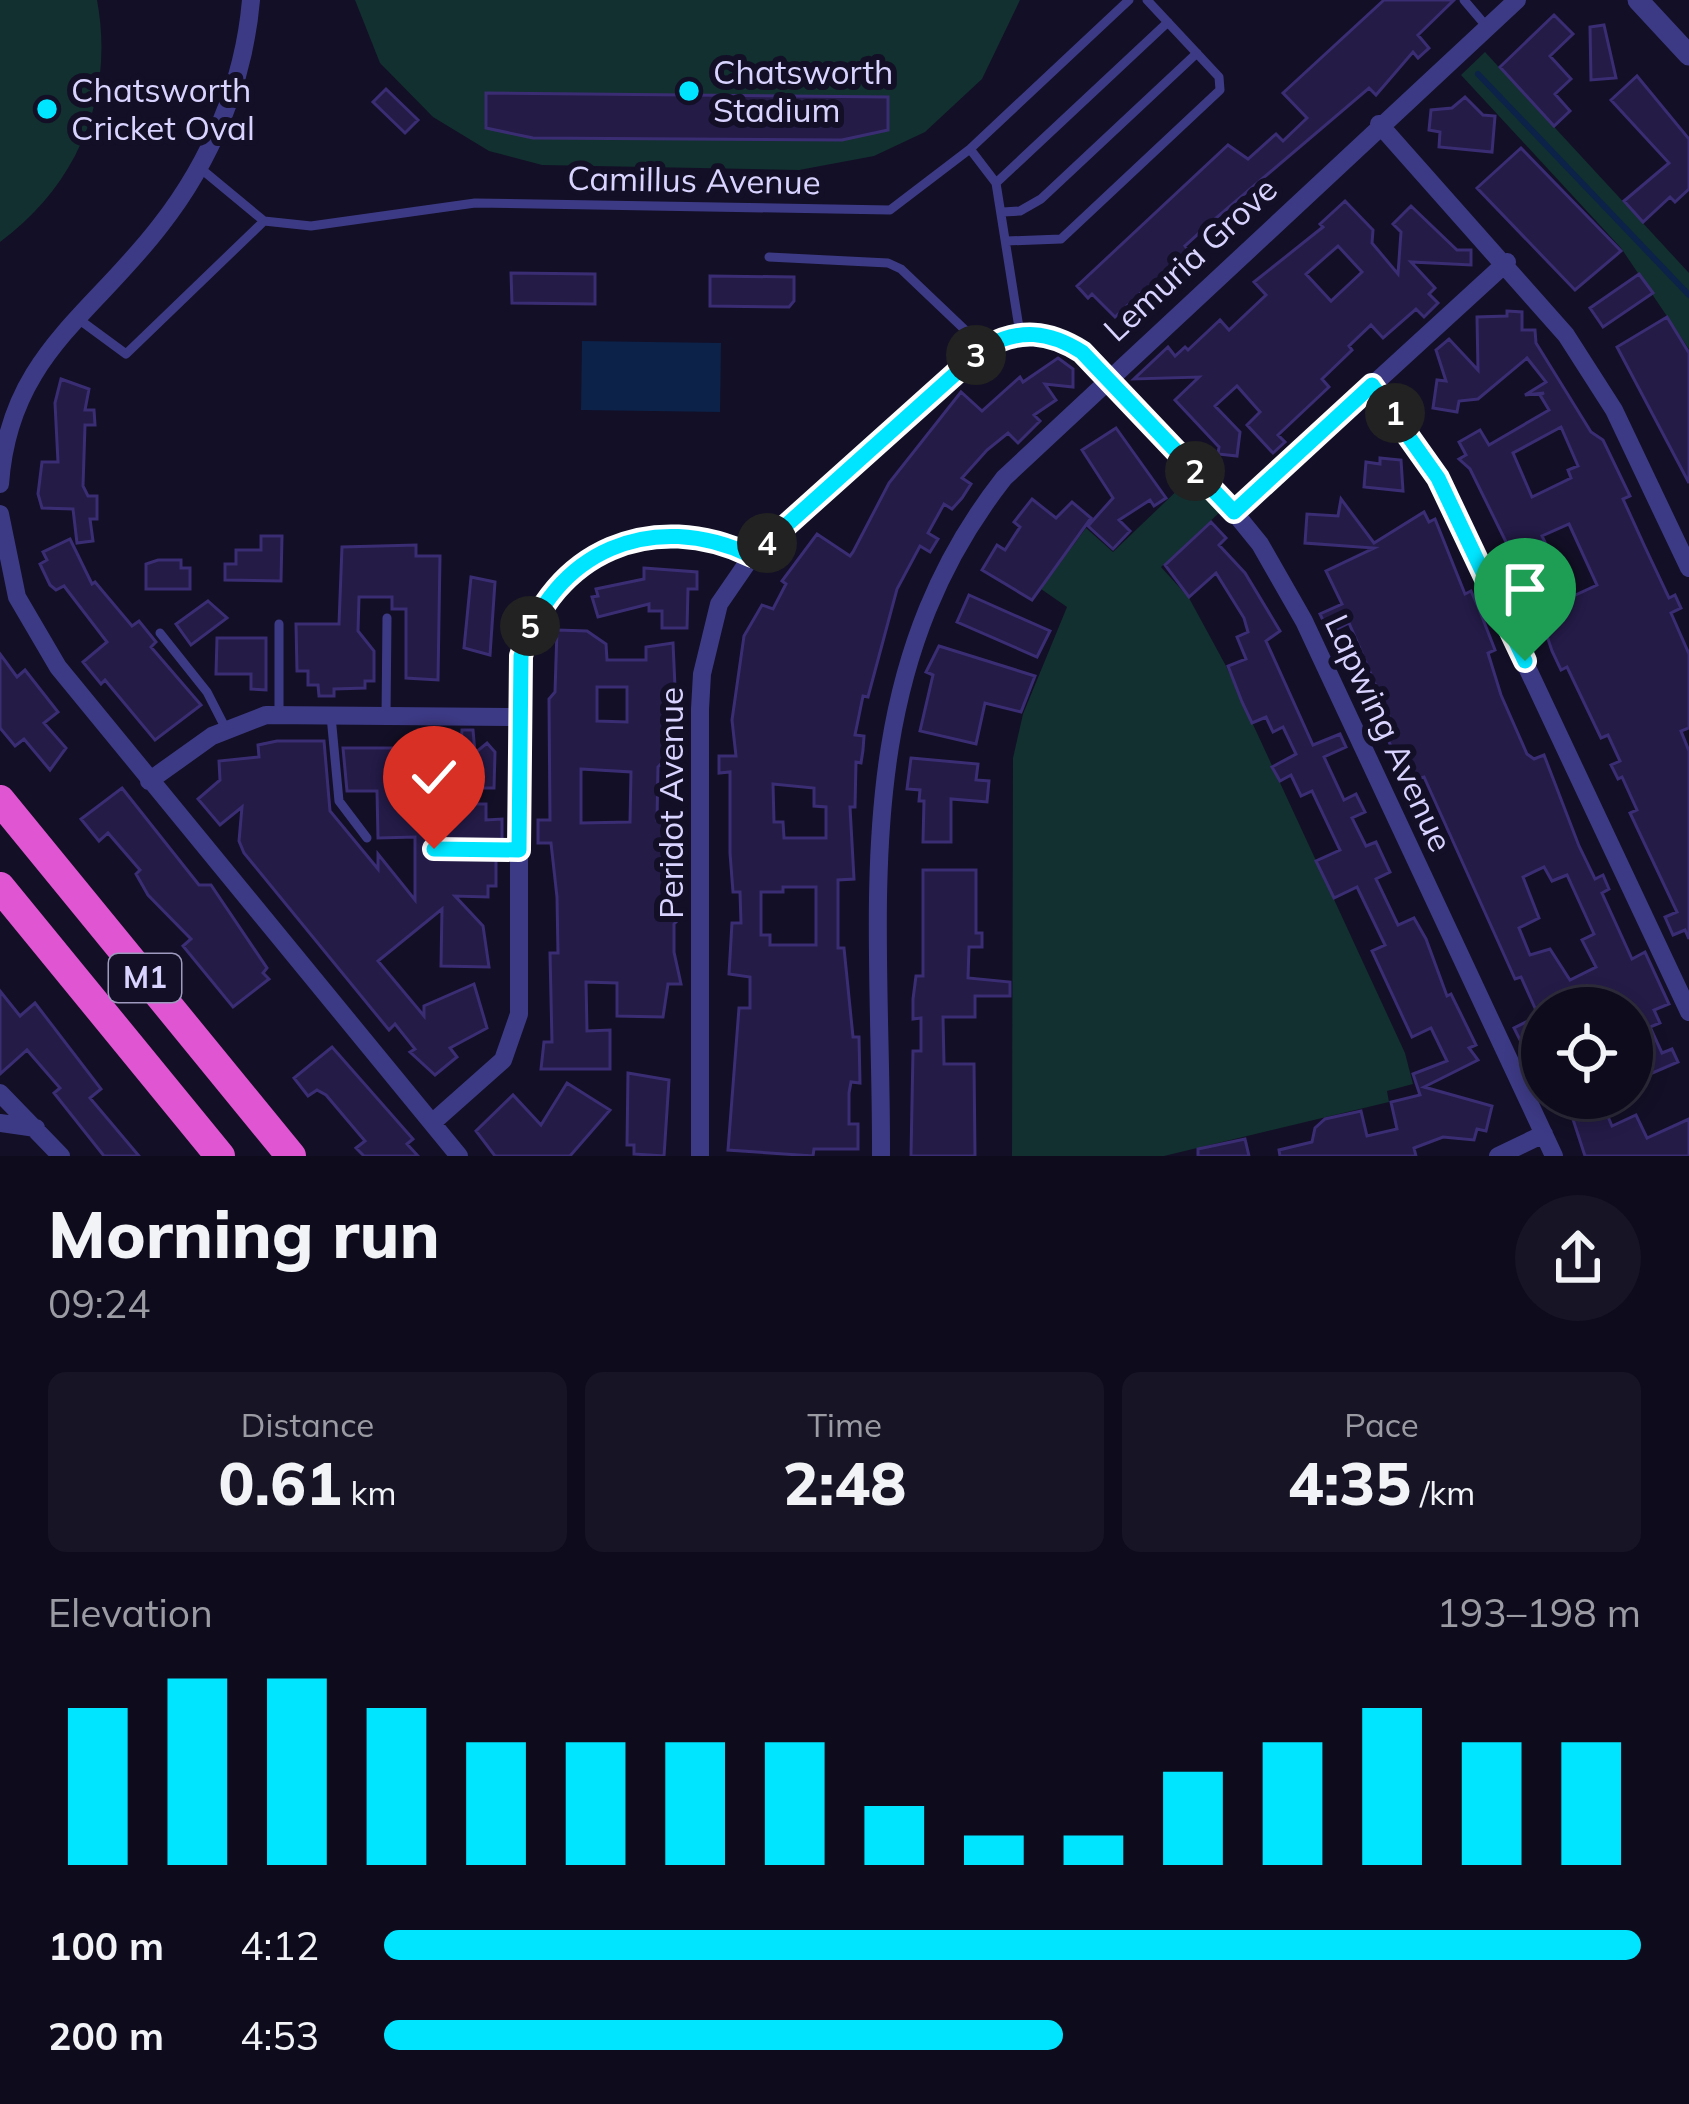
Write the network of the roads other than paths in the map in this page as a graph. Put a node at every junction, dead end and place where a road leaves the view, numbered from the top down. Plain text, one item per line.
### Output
1 (251, 0) edge
2 (1129, 0) edge
3 (1147, 0) edge
4 (1464, 0) edge
5 (1517, 0) edge
6 (1638, 0) edge
7 (1168, 22) junction
8 (1486, 27) junction
9 (1197, 53) junction
10 (1689, 56) edge
11 (1379, 124) junction
12 (970, 149) junction
13 (200, 168) junction
14 (996, 183) junction
15 (1003, 212) junction
16 (264, 221) junction
17 (1007, 241) junction
18 (769, 257) dead end
19 (1507, 262) junction
20 (74, 317) junction
21 (1020, 334) junction
22 (984, 348) junction
23 (1107, 378) junction
24 (1372, 385) junction
25 (0, 484) edge
26 (1234, 512) junction
27 (0, 514) edge
28 (752, 556) junction
29 (1689, 568) edge
30 (387, 618) dead end
31 (279, 624) dead end
32 (160, 633) dead end
33 (279, 716) junction
34 (331, 716) junction
35 (386, 716) junction
36 (519, 716) junction
37 (226, 729) junction
38 (149, 781) junction
39 (0, 800) edge
40 (367, 838) dead end
41 (434, 849) dead end
42 (519, 850) junction
43 (0, 887) edge
44 (1689, 1012) edge
45 (0, 1093) edge
46 (0, 1123) edge
47 (432, 1124) junction
48 (36, 1129) junction
49 (1544, 1134) junction
50 (61, 1156) edge
51 (220, 1156) edge
52 (291, 1156) edge
53 (459, 1156) edge
54 (700, 1156) edge
55 (881, 1156) edge
56 (1498, 1156) edge
57 (1554, 1156) edge

1 - 13 street
2 - 12 lane, Camillus Avenue
3 - 7 lane
4 - 8 lane
5 - 8 street, Lemuria Grove
6 - 10 street
7 - 9 lane
7 - 14 lane
8 - 11 street, Lemuria Grove
9 - 15 lane
9 - 17 lane
11 - 19 street
11 - 23 street, Lemuria Grove
12 - 14 lane
12 - 16 lane, Camillus Avenue
13 - 16 lane
13 - 20 street
14 - 15 lane
15 - 17 lane
16 - 20 lane
17 - 21 lane
18 - 22 lane
19 - 24 street
19 - 29 street
20 - 25 street
21 - 22 street, Peridot Avenue
21 - 23 street
22 - 28 street, Peridot Avenue
23 - 26 street, Lapwing Avenue
23 - 55 street, Lemuria Grove
24 - 26 street
24 - 44 street
26 - 49 street, Lapwing Avenue
27 - 38 street
28 - 36 street
28 - 54 street, Peridot Avenue
30 - 35 lane
31 - 33 lane
32 - 37 lane
33 - 34 street
33 - 37 street
34 - 35 street
34 - 40 lane
35 - 36 street
36 - 42 street
37 - 38 street
38 - 47 street
39 - 52 highway, M1
41 - 42 lane
42 - 47 street
43 - 51 highway, M1
45 - 48 street
46 - 48 street
47 - 53 street
48 - 50 street
49 - 56 street
49 - 57 street, Lapwing Avenue

